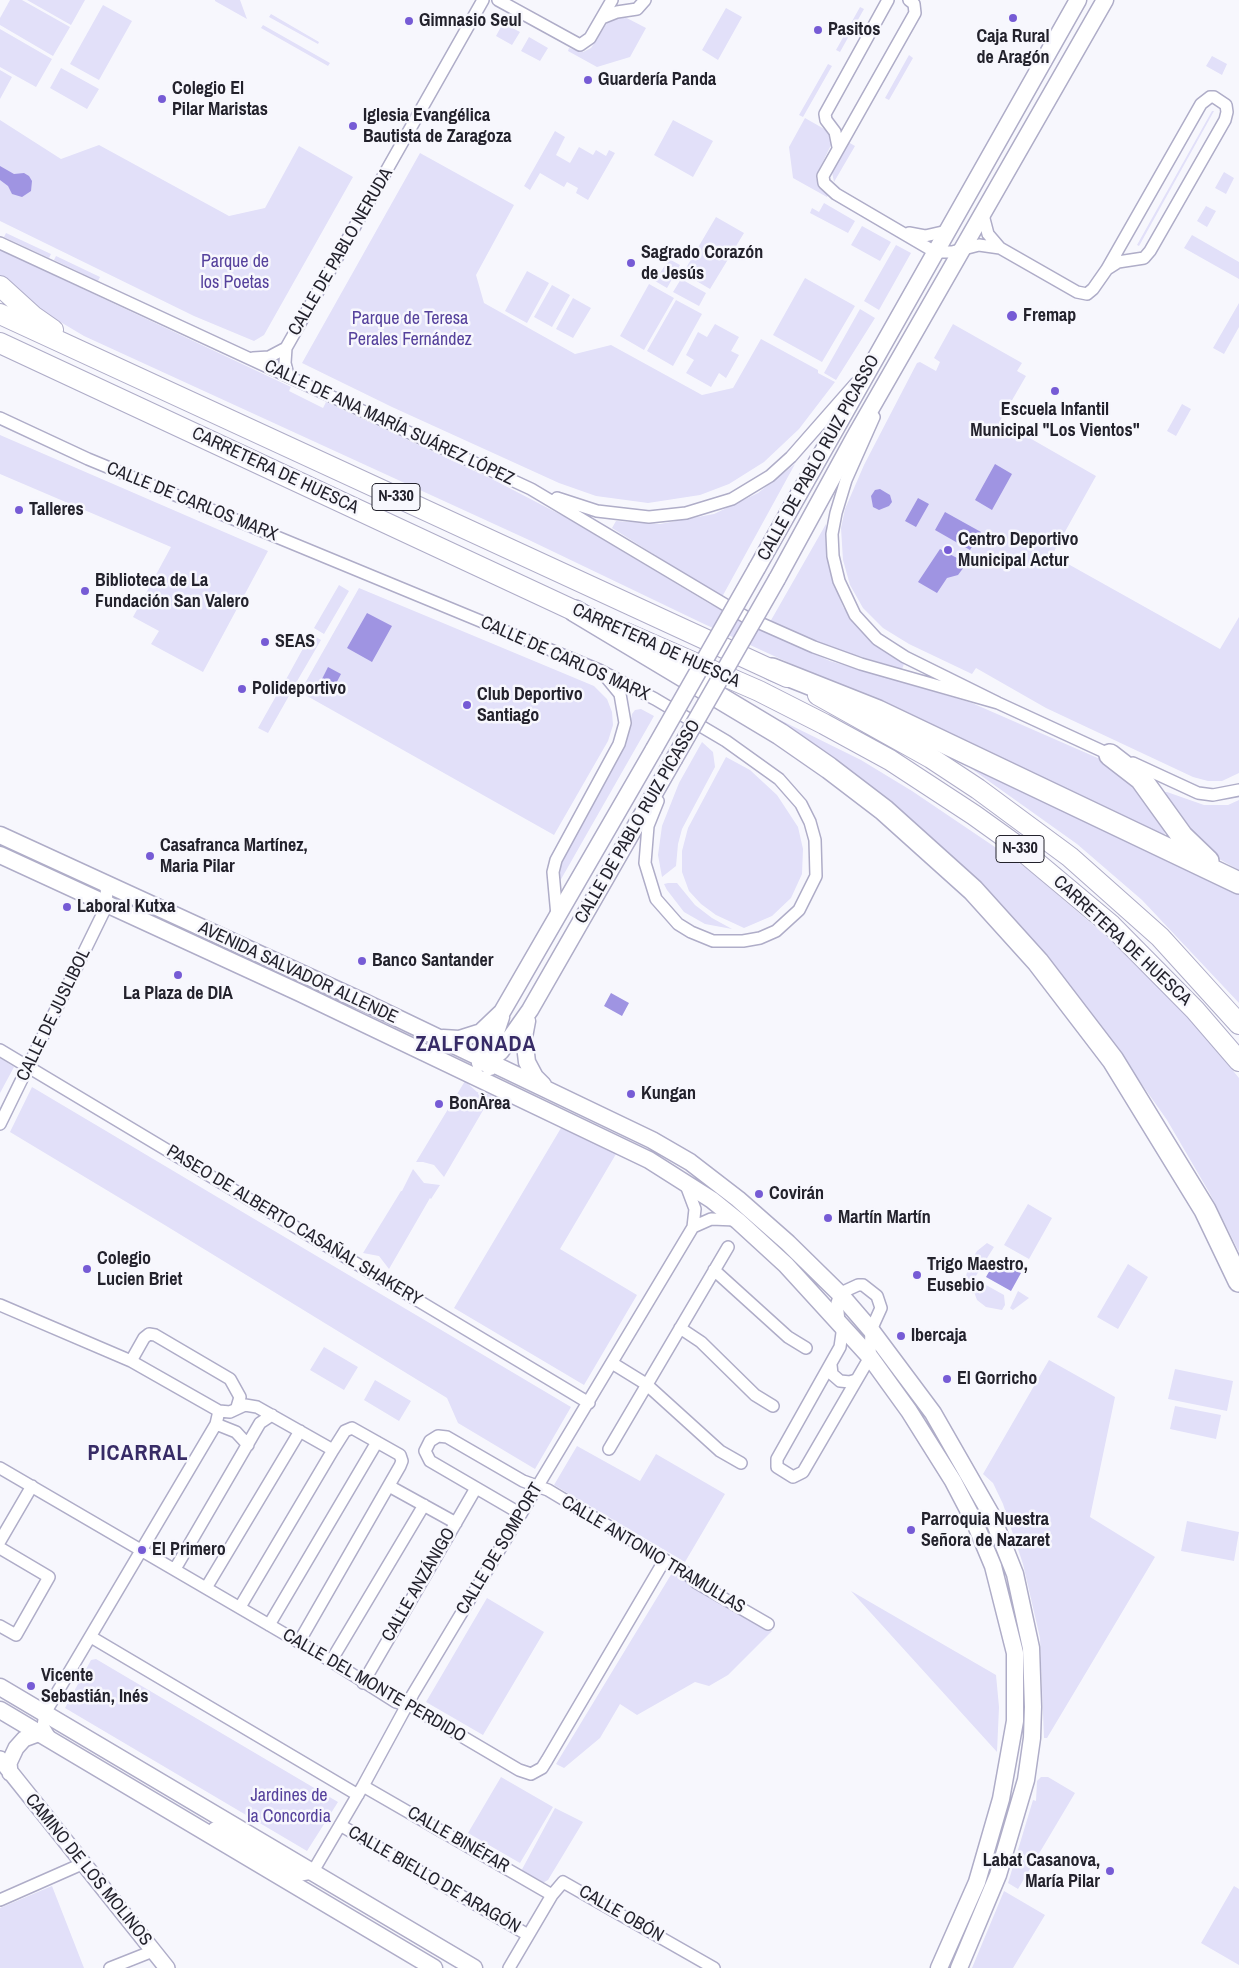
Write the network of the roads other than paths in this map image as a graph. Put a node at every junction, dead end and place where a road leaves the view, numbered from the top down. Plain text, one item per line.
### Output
1 (483, 0) edge
2 (498, 0) edge
3 (612, 0) edge
4 (620, 0) edge
5 (644, 0) edge
6 (888, 0) edge
7 (909, 0) edge
8 (1078, 0) edge
9 (1105, 0) edge
10 (633, 10) junction
11 (602, 18) junction
12 (854, 121) junction
13 (831, 126) junction
14 (838, 147) junction
15 (983, 215) junction
16 (947, 231) junction
17 (904, 232) junction
18 (1124, 238) junction
19 (0, 242) edge
20 (1000, 248) junction
21 (964, 249) junction
22 (935, 252) junction
23 (1135, 258) junction
24 (1107, 269) junction
25 (0, 286) edge
26 (0, 314) edge
27 (0, 343) edge
28 (286, 348) junction
29 (905, 350) junction
30 (248, 358) junction
31 (119, 369) junction
32 (868, 370) junction
33 (288, 375) junction
34 (0, 418) edge
35 (531, 489) junction
36 (575, 611) junction
37 (772, 669) junction
38 (599, 670) junction
39 (998, 703) junction
40 (1110, 754) junction
41 (673, 760) junction
42 (1239, 790) edge
43 (0, 835) edge
44 (0, 856) edge
45 (1239, 883) edge
46 (106, 885) junction
47 (107, 905) junction
48 (558, 916) junction
49 (530, 1010) junction
50 (502, 1012) junction
51 (1239, 1024) edge
52 (433, 1036) junction
53 (0, 1050) edge
54 (489, 1061) junction
55 (1239, 1061) edge
56 (448, 1063) junction
57 (28, 1067) junction
58 (549, 1090) junction
59 (509, 1093) junction
60 (0, 1124) edge
61 (685, 1182) junction
62 (738, 1199) junction
63 (712, 1200) junction
64 (738, 1221) junction
65 (693, 1224) junction
66 (728, 1247) dead end
67 (714, 1270) junction
68 (1239, 1281) edge
69 (840, 1294) junction
70 (0, 1305) edge
71 (841, 1323) junction
72 (680, 1328) junction
73 (871, 1330) junction
74 (806, 1348) dead end
75 (870, 1357) junction
76 (131, 1361) junction
77 (612, 1363) junction
78 (831, 1365) junction
79 (856, 1380) junction
80 (646, 1384) junction
81 (589, 1403) junction
82 (773, 1406) dead end
83 (237, 1407) junction
84 (219, 1411) junction
85 (272, 1415) junction
86 (216, 1424) junction
87 (300, 1431) junction
88 (377, 1442) junction
89 (248, 1445) junction
90 (609, 1449) dead end
91 (333, 1450) junction
92 (741, 1463) dead end
93 (0, 1468) edge
94 (32, 1486) junction
95 (390, 1486) junction
96 (538, 1487) junction
97 (476, 1488) junction
98 (424, 1505) junction
99 (521, 1514) junction
100 (456, 1523) junction
101 (0, 1541) edge
102 (0, 1548) edge
103 (142, 1550) junction
104 (664, 1561) junction
105 (175, 1569) junction
106 (206, 1588) junction
107 (240, 1607) junction
108 (269, 1624) junction
109 (768, 1624) dead end
110 (0, 1626) edge
111 (91, 1637) junction
112 (299, 1642) junction
113 (331, 1661) junction
114 (362, 1683) junction
115 (0, 1687) edge
116 (407, 1704) junction
117 (0, 1710) edge
118 (45, 1714) junction
119 (46, 1737) junction
120 (0, 1759) edge
121 (10, 1773) junction
122 (361, 1790) junction
123 (184, 1822) junction
124 (340, 1825) junction
125 (84, 1863) junction
126 (312, 1873) junction
127 (552, 1895) junction
128 (0, 1900) edge
129 (528, 1935) junction
130 (153, 1951) junction
131 (110, 1968) edge
132 (167, 1968) edge
133 (434, 1968) edge
134 (474, 1968) edge
135 (509, 1968) edge
136 (714, 1968) edge
137 (939, 1968) edge
138 (959, 1968) edge

1 - 28 street, CALLE DE PABLO NERUDA
2 - 11 street
3 - 11 street
4 - 10 street
5 - 10 street
6 - 13 street
7 - 12 street
8 - 16 main road, CALLE DE PABLO RUIZ PICASSO
9 - 15 main road, CALLE DE PABLO RUIZ PICASSO
10 - 11 street
12 - 13 street
12 - 14 street
13 - 14 street
14 - 17 street
15 - 20 street
15 - 21 main road, CALLE DE PABLO RUIZ PICASSO
16 - 17 street
16 - 22 main road, CALLE DE PABLO RUIZ PICASSO
17 - 22 street
18 - 23 street
18 - 23 street
18 - 24 street
19 - 30 street, CALLE DE ANA MARÍA SUÁREZ LÓPEZ
20 - 21 street
20 - 24 street
21 - 22 street
21 - 29 main road, CALLE DE PABLO RUIZ PICASSO
22 - 32 main road, CALLE DE PABLO RUIZ PICASSO
23 - 24 street
25 - 31 highway
26 - 31 highway, CARRETERA DE HUESCA / N-330
27 - 36 highway, CARRETERA DE HUESCA / N-330
28 - 30 street, CALLE DE ANA MARÍA SUÁREZ LÓPEZ
28 - 33 street, CALLE DE PABLO NERUDA
29 - 39 street, CALLE DE ANA MARÍA SUÁREZ LÓPEZ
29 - 41 main road, CALLE DE PABLO RUIZ PICASSO, bridge
30 - 33 street, CALLE DE ANA MARÍA SUÁREZ LÓPEZ
31 - 37 highway, CARRETERA DE HUESCA / N-330
32 - 35 street, CALLE DE ANA MARÍA SUÁREZ LÓPEZ
32 - 48 main road, CALLE DE PABLO RUIZ PICASSO, bridge
33 - 35 street, CALLE DE ANA MARÍA SUÁREZ LÓPEZ
34 - 38 street, CALLE DE CARLOS MARX
35 - 39 street, CALLE DE ANA MARÍA SUÁREZ LÓPEZ
36 - 55 highway, CARRETERA DE HUESCA / N-330
36 - 68 highway
37 - 45 highway
37 - 51 highway, CARRETERA DE HUESCA / N-330
38 - 41 street, CALLE DE CARLOS MARX
38 - 48 street, CALLE DE PABLO RUIZ PICASSO
39 - 40 street, CALLE DE ANA MARÍA SUÁREZ LÓPEZ
40 - 42 street, CALLE DE ANA MARÍA SUÁREZ LÓPEZ
40 - 45 highway
41 - 49 main road, CALLE DE PABLO RUIZ PICASSO
43 - 46 main road, AVENIDA SALVADOR ALLENDE
44 - 47 main road, AVENIDA SALVADOR ALLENDE
46 - 47 street
46 - 52 main road, AVENIDA SALVADOR ALLENDE
47 - 56 main road, AVENIDA SALVADOR ALLENDE
47 - 57 street, CALLE DE JUSLIBOL
48 - 50 main road, CALLE DE PABLO RUIZ PICASSO
49 - 54 main road, CALLE DE PABLO RUIZ PICASSO
49 - 58 main road, CALLE DE PABLO RUIZ PICASSO
50 - 52 main road, CALLE DE PABLO RUIZ PICASSO
50 - 54 main road, CALLE DE PABLO RUIZ PICASSO
52 - 54 main road, AVENIDA SALVADOR ALLENDE
53 - 57 street, PASEO DE ALBERTO CASAÑAL SHAKERY
54 - 56 main road, AVENIDA SALVADOR ALLENDE
54 - 58 main road, AVENIDA SALVADOR ALLENDE
54 - 59 main road, AVENIDA SALVADOR ALLENDE
56 - 59 main road, AVENIDA SALVADOR ALLENDE
57 - 60 street, CALLE DE JUSLIBOL
57 - 81 street, PASEO DE ALBERTO CASAÑAL SHAKERY
58 - 62 main road, AVENIDA SALVADOR ALLENDE
59 - 61 main road, AVENIDA SALVADOR ALLENDE
61 - 63 main road, AVENIDA SALVADOR ALLENDE
61 - 65 street
62 - 63 street
62 - 69 main road, AVENIDA SALVADOR ALLENDE
63 - 64 main road, AVENIDA SALVADOR ALLENDE
63 - 65 street
64 - 65 street
64 - 71 main road, AVENIDA SALVADOR ALLENDE
65 - 77 street, CALLE DE SOMPORT
66 - 67 street
67 - 72 street
67 - 74 street
69 - 71 street
69 - 73 main road, AVENIDA SALVADOR ALLENDE
69 - 73 street
70 - 76 street
71 - 75 main road, AVENIDA SALVADOR ALLENDE
71 - 78 street
72 - 80 street
72 - 82 street
73 - 75 street
73 - 138 main road, AVENIDA SALVADOR ALLENDE
75 - 79 street
75 - 137 main road, AVENIDA SALVADOR ALLENDE
76 - 83 street
76 - 84 street
77 - 80 street
77 - 81 street, CALLE DE SOMPORT
78 - 79 street
78 - 79 street
80 - 90 street
80 - 92 street
81 - 96 street, CALLE DE SOMPORT
83 - 84 street
83 - 85 street
84 - 86 street
85 - 87 street
85 - 89 street
86 - 89 street
86 - 103 street
87 - 91 street
87 - 106 street
88 - 91 street
88 - 95 street
88 - 108 street
89 - 105 street
91 - 107 street
93 - 94 street, CALLE DEL MONTE PERDIDO
94 - 101 street
94 - 103 street, CALLE DEL MONTE PERDIDO
95 - 98 street
95 - 112 street
96 - 97 street, CALLE ANTONIO TRAMULLAS
96 - 99 street, CALLE DE SOMPORT
96 - 104 street, CALLE ANTONIO TRAMULLAS
97 - 99 street
97 - 100 street, CALLE ANZÁNIGO
98 - 100 street
98 - 113 street
99 - 116 street, CALLE DE SOMPORT
100 - 114 street, CALLE ANZÁNIGO
102 - 110 street
103 - 105 street, CALLE DEL MONTE PERDIDO
103 - 111 street
104 - 109 street, CALLE ANTONIO TRAMULLAS
104 - 116 street, CALLE DEL MONTE PERDIDO
105 - 106 street, CALLE DEL MONTE PERDIDO
106 - 107 street, CALLE DEL MONTE PERDIDO
107 - 108 street, CALLE DEL MONTE PERDIDO
108 - 112 street, CALLE DEL MONTE PERDIDO
111 - 118 street
111 - 122 street
112 - 113 street, CALLE DEL MONTE PERDIDO
113 - 114 street, CALLE DEL MONTE PERDIDO
114 - 116 street, CALLE DEL MONTE PERDIDO
115 - 118 main road
116 - 122 street, CALLE DE SOMPORT
117 - 119 main road
118 - 119 street
118 - 126 main road
119 - 121 street
119 - 123 main road
120 - 121 street, CAMINO DE LOS MOLINOS
121 - 125 street, CAMINO DE LOS MOLINOS
122 - 124 street, CALLE DE SOMPORT
122 - 127 street, CALLE BINÉFAR
123 - 126 street
123 - 133 main road
124 - 126 street, CALLE DE SOMPORT
124 - 129 street, CALLE BIELLO DE ARAGÓN
125 - 128 street
125 - 130 street, CAMINO DE LOS MOLINOS
126 - 134 main road
127 - 129 street, CALLE OBÓN
127 - 136 street, CALLE OBÓN
129 - 135 street, CALLE OBÓN
130 - 131 street
130 - 132 street, CAMINO DE LOS MOLINOS

